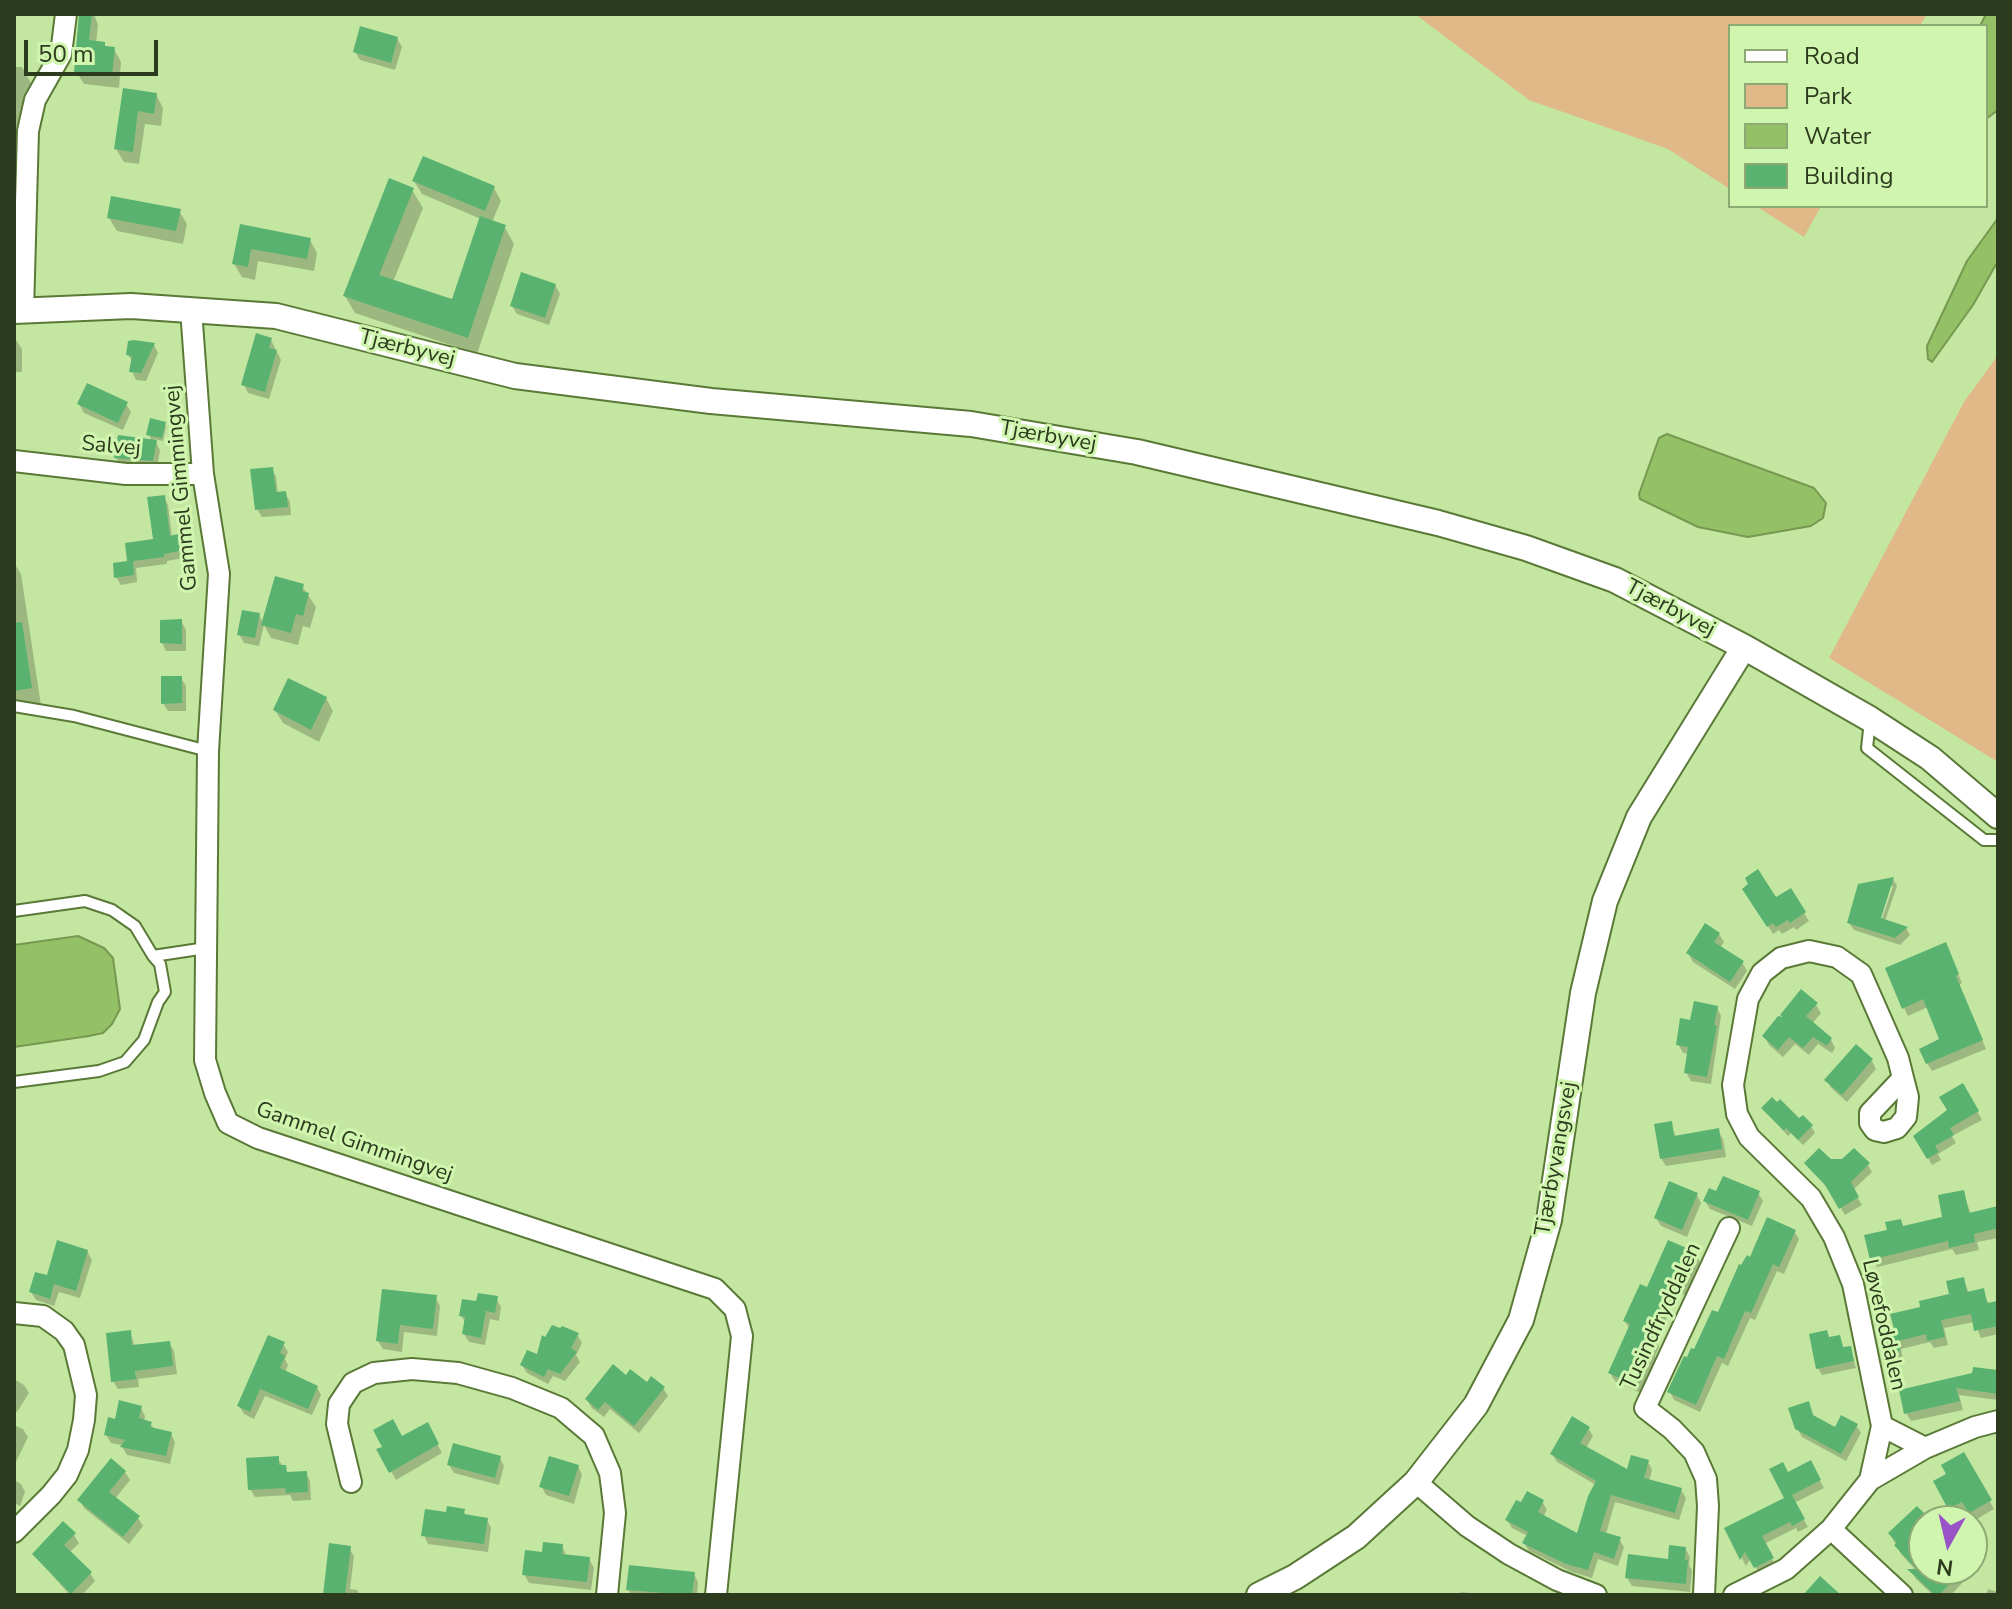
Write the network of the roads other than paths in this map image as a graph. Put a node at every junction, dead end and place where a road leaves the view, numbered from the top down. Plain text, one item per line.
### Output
1 (66, 14) edge
2 (191, 309) junction
3 (18, 311) edge
4 (14, 461) edge
5 (203, 474) junction
6 (1744, 647) junction
7 (14, 706) edge
8 (1870, 719) junction
9 (208, 751) junction
10 (1998, 816) edge
11 (1998, 840) edge
12 (14, 911) edge
13 (206, 948) junction
14 (153, 956) junction
15 (1903, 1078) dead end
16 (14, 1082) edge
17 (1729, 1228) dead end
18 (14, 1313) edge
19 (1998, 1421) edge
20 (1882, 1426) junction
21 (1925, 1448) junction
22 (1870, 1480) junction
23 (351, 1482) dead end
24 (1416, 1482) junction
25 (1831, 1529) junction
26 (14, 1532) edge
27 (1555, 1587) edge
28 (607, 1595) edge
29 (716, 1595) edge
30 (1259, 1595) edge
31 (1596, 1595) edge
32 (1704, 1595) edge
33 (1734, 1595) edge
34 (1902, 1595) edge

1 - 3 street, Tjærbyvej
2 - 3 street, Tjærbyvej
2 - 5 street, Gammel Gimmingvej
2 - 6 street, Tjærbyvej
4 - 5 street, Salvej
5 - 9 street, Gammel Gimmingvej
6 - 8 street, Tjærbyvej
6 - 24 street, Tjærbyvangsvej
7 - 9 lane
8 - 10 street, Tjærbyvej
8 - 11 lane
9 - 13 street, Gammel Gimmingvej
12 - 14 lane
13 - 14 lane
13 - 29 street, Gammel Gimmingvej
14 - 16 lane
15 - 20 street, Løvefoddalen
17 - 32 street, Tusindfryddalen
18 - 26 street
19 - 21 street
20 - 21 street, Løvefoddalen
20 - 22 street, Løvefoddalen
21 - 22 street
22 - 25 street
23 - 28 street
24 - 27 street
24 - 30 street, Tjærbyvangsvej
25 - 33 street
25 - 34 street
27 - 31 street

